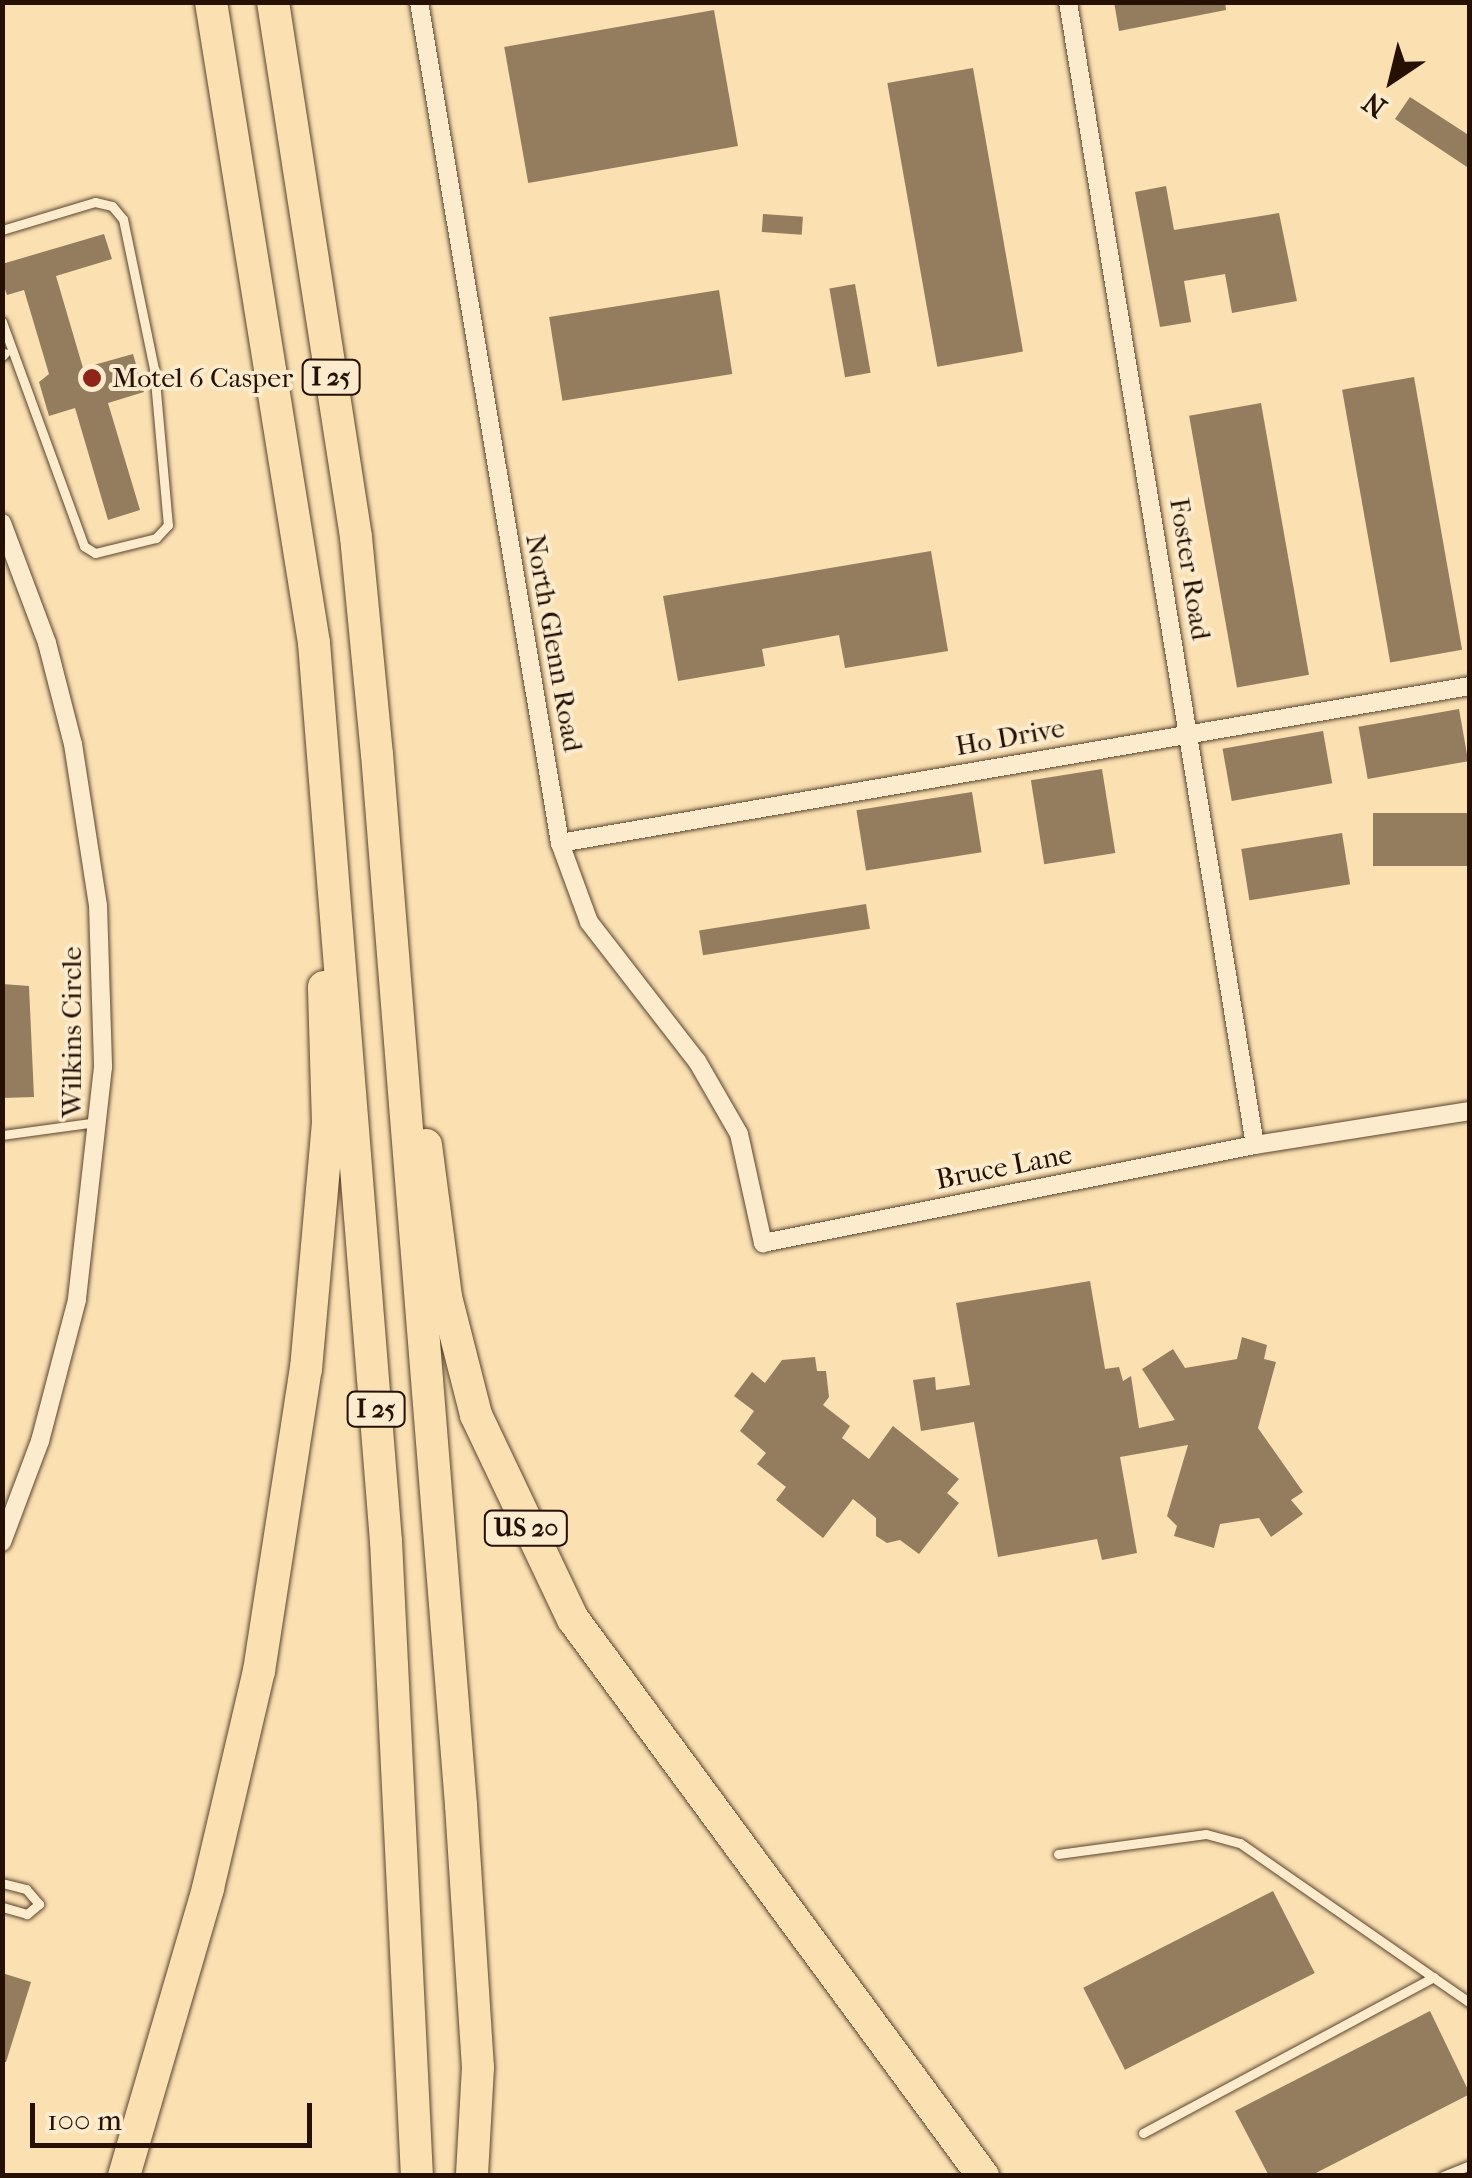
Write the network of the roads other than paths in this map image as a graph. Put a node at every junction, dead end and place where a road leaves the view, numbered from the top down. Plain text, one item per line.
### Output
1 (211, 2) edge
2 (273, 2) edge
3 (419, 2) edge
4 (1068, 2) edge
5 (2, 230) edge
6 (2, 322) edge
7 (6, 353) edge
8 (2, 522) edge
9 (314, 643) junction
10 (1470, 686) edge
11 (1190, 733) junction
12 (377, 754) junction
13 (560, 843) junction
14 (1470, 1111) edge
15 (100, 1122) junction
16 (2, 1135) edge
17 (1255, 1146) junction
18 (763, 1243) joint
19 (2, 1542) edge
20 (1058, 1854) dead end
21 (2, 1884) edge
22 (2, 1907) edge
23 (1434, 1978) junction
24 (1470, 2003) edge
25 (1143, 2134) dead end
26 (1470, 2165) edge
27 (976, 2168) edge
28 (124, 2176) edge
29 (417, 2176) edge
30 (472, 2176) edge
31 (1443, 2176) edge

1 - 9 highway, I 25
2 - 12 highway, I 25
3 - 13 street, North Glenn Road
4 - 11 street, Foster Road
5 - 7 lane
6 - 7 lane
8 - 15 street, Wilkins Circle
9 - 28 highway
9 - 29 highway, I 25
10 - 11 street, Ho Drive
11 - 13 street, Ho Drive
11 - 17 street, Foster Road
12 - 27 highway, US 20
12 - 30 highway, I 25
13 - 18 street, North Glenn Road
14 - 17 street, Bruce Lane
15 - 16 lane
15 - 19 street, Wilkins Circle
17 - 18 street, Bruce Lane
20 - 23 lane
21 - 22 lane
23 - 24 lane
23 - 25 lane
26 - 31 lane

